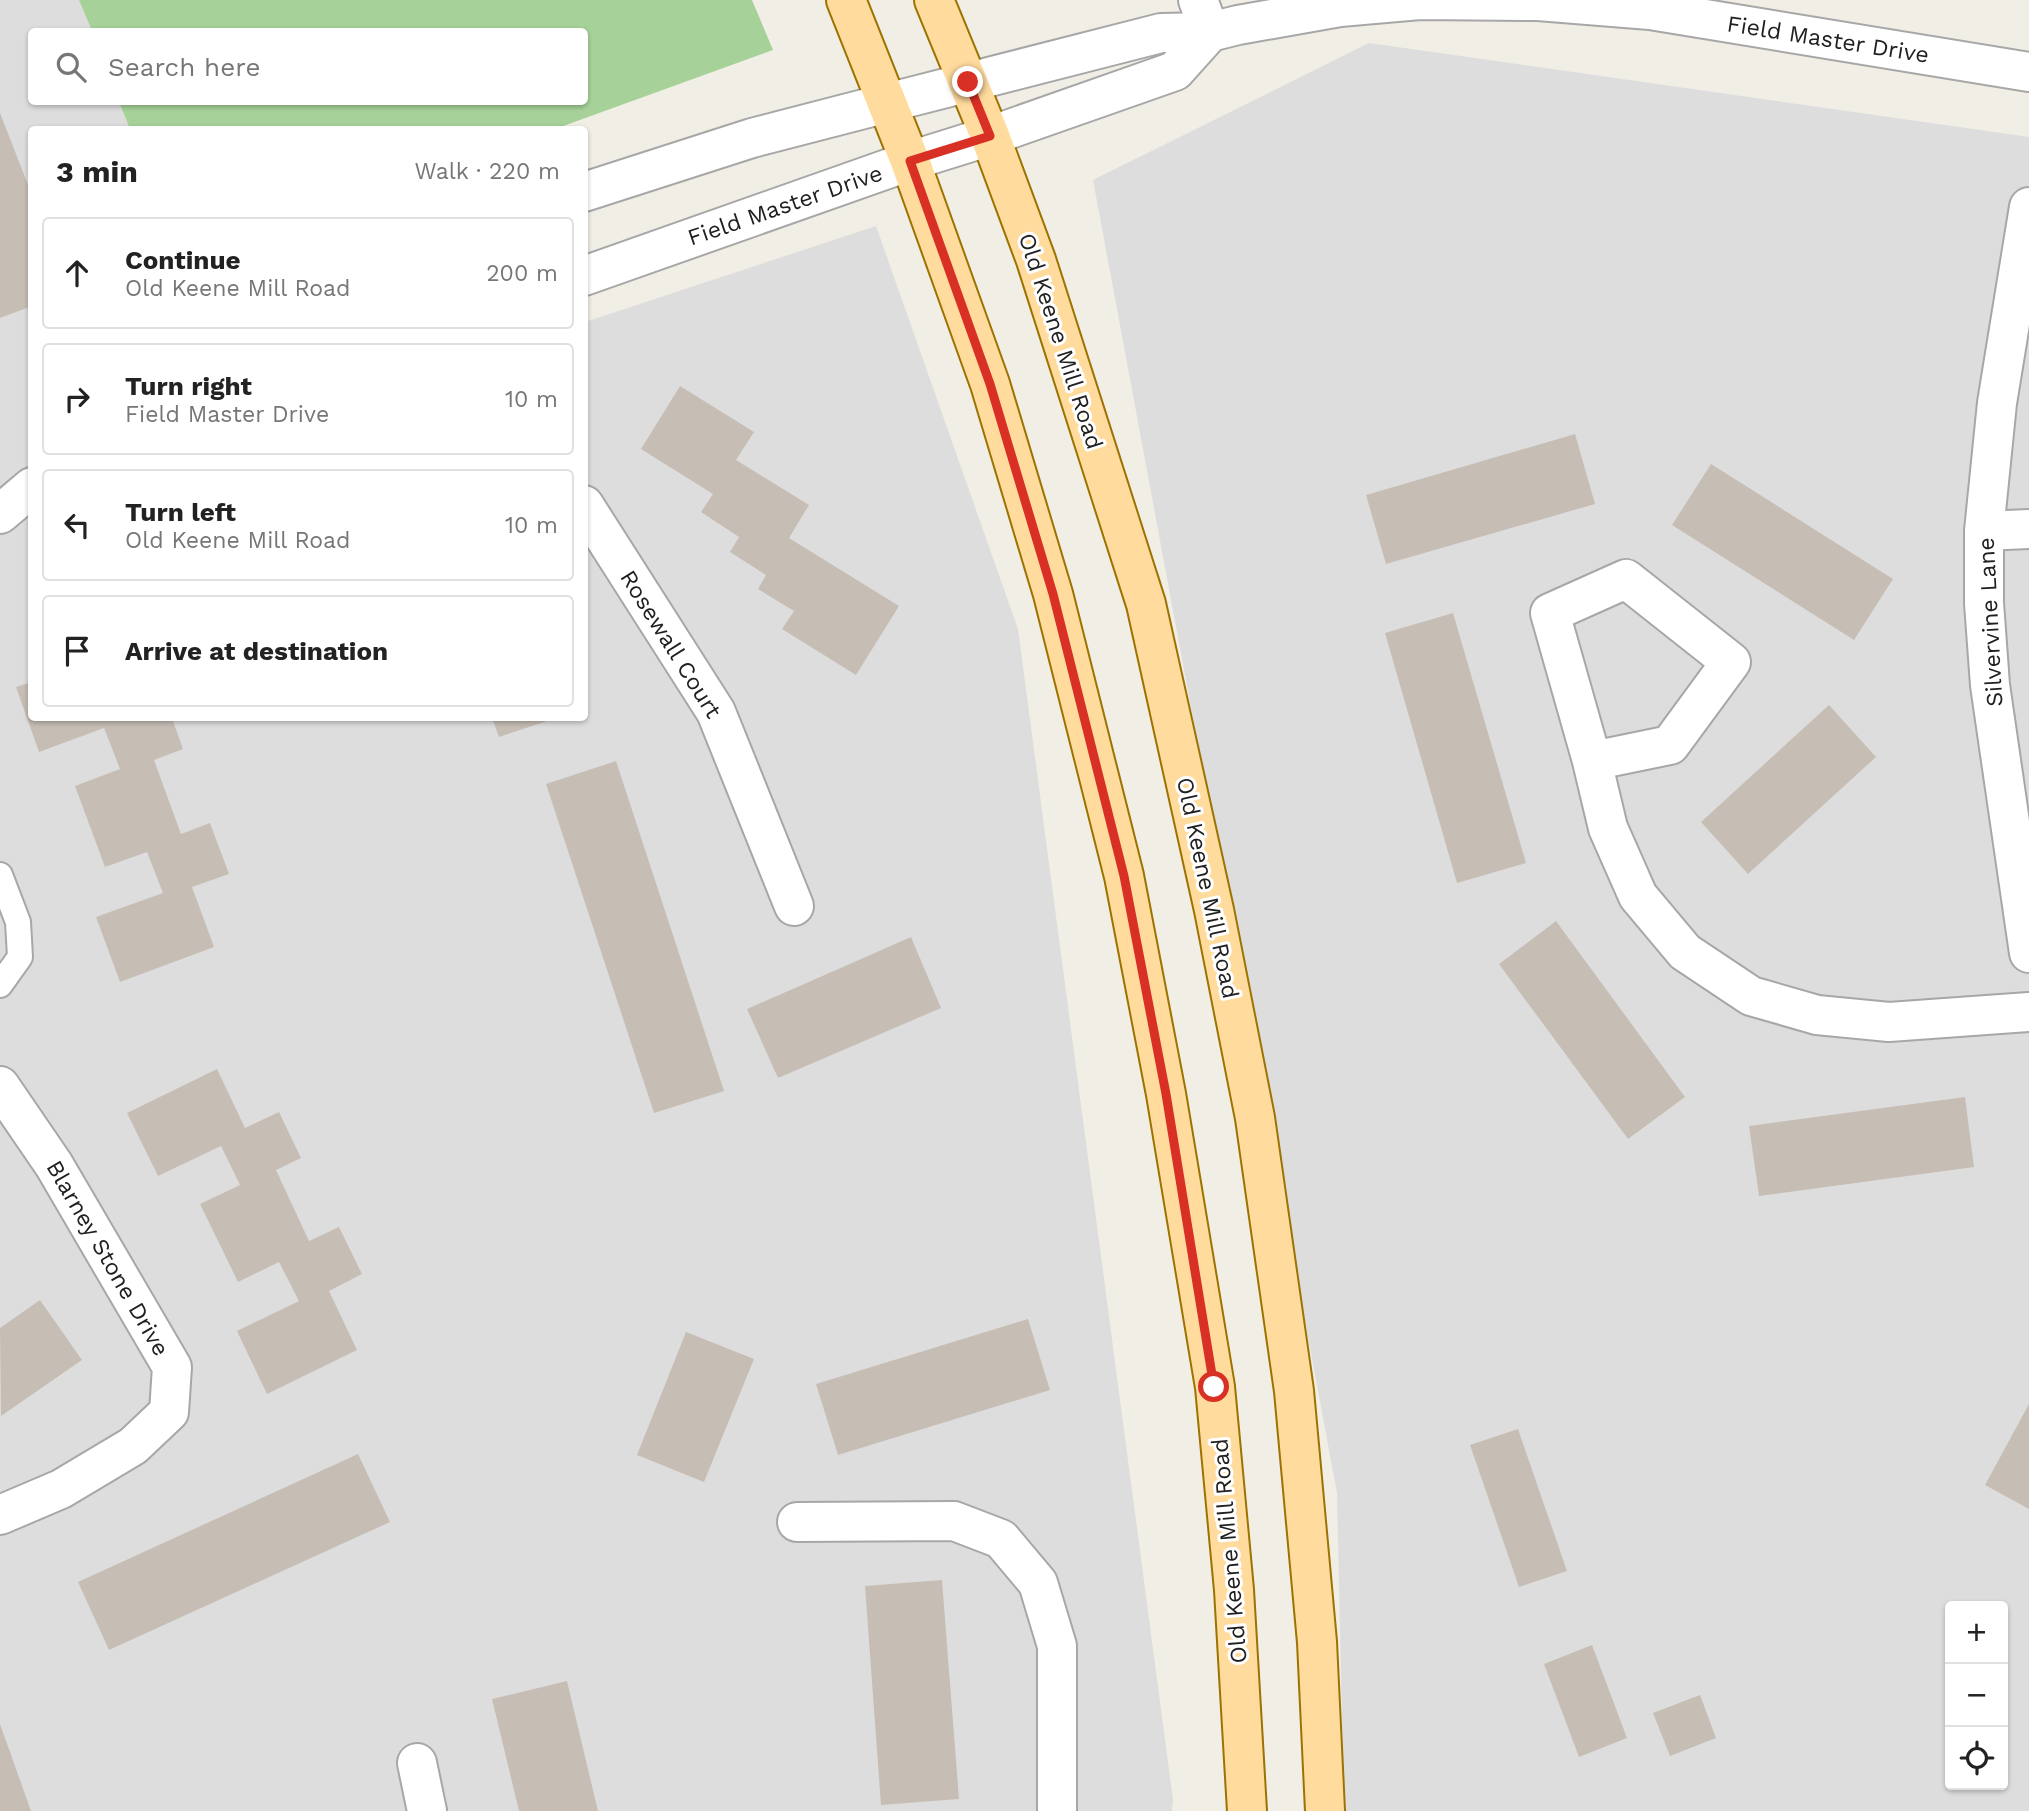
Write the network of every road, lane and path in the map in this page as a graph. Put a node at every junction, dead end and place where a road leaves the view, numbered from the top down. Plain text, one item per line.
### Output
1 (846, 0) edge
2 (934, 0) edge
3 (1204, 16) edge
4 (2029, 72) edge
5 (968, 82) junction
6 (887, 103) junction
7 (990, 136) junction
8 (910, 161) junction
9 (588, 191) edge
10 (2029, 207) edge
11 (588, 275) edge
12 (28, 490) edge
13 (588, 511) edge
14 (0, 514) edge
15 (2029, 528) edge
16 (1984, 531) junction
17 (1592, 761) junction
18 (0, 875) edge
19 (794, 906) dead end
20 (2029, 953) edge
21 (0, 985) edge
22 (2029, 1012) edge
23 (0, 1086) edge
24 (0, 1515) edge
25 (797, 1522) dead end
26 (417, 1763) dead end
27 (427, 1811) edge
28 (1057, 1811) edge
29 (1247, 1811) edge
30 (1325, 1811) edge

1 - 6 main road, Old Keene Mill Road
2 - 5 main road, Old Keene Mill Road
3 - 4 street, Field Master Drive
3 - 5 street, Field Master Drive
3 - 7 street, Field Master Drive
5 - 6 street, Field Master Drive
5 - 7 main road, Old Keene Mill Road
6 - 8 main road, Old Keene Mill Road
6 - 9 street, Field Master Drive
7 - 8 street, Field Master Drive
7 - 30 main road, Old Keene Mill Road
8 - 11 street, Field Master Drive
8 - 29 main road, Old Keene Mill Road
10 - 16 street, Silvervine Lane
12 - 14 street
13 - 19 street, Rosewall Court
15 - 16 street
16 - 20 street, Silvervine Lane
17 - 17 street
17 - 22 street
18 - 21 lane
23 - 24 street, Blarney Stone Drive
25 - 28 street
26 - 27 street

